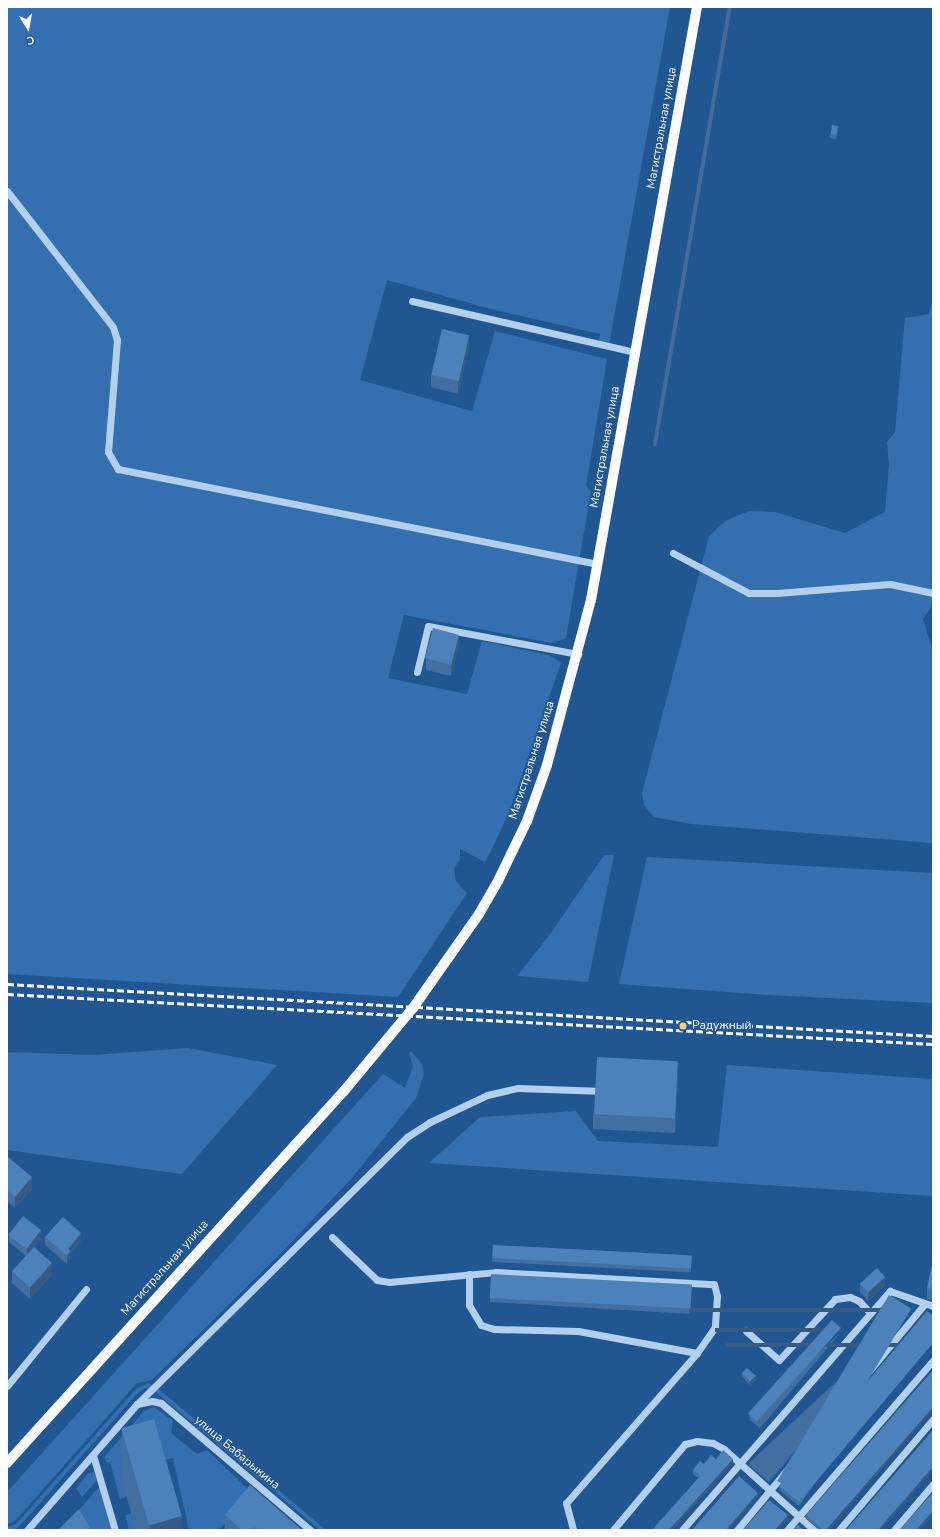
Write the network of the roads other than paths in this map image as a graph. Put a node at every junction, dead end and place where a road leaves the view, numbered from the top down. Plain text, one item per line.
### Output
1 (697, 7) edge
2 (7, 191) edge
3 (412, 301) dead end
4 (635, 352) junction
5 (673, 553) dead end
6 (598, 564) junction
7 (933, 593) edge
8 (578, 654) junction
9 (416, 672) dead end
10 (608, 1091) edge
11 (332, 1238) dead end
12 (469, 1274) junction
13 (86, 1289) dead end
14 (924, 1305) junction
15 (933, 1306) edge
16 (870, 1313) junction
17 (746, 1331) dead end
18 (697, 1353) junction
19 (933, 1360) edge
20 (7, 1386) edge
21 (137, 1404) junction
22 (933, 1419) edge
23 (93, 1455) junction
24 (7, 1462) edge
25 (740, 1463) junction
26 (933, 1484) edge
27 (770, 1490) junction
28 (799, 1516) junction
29 (27, 1530) edge
30 (115, 1530) edge
31 (310, 1530) edge
32 (573, 1530) edge
33 (613, 1530) edge
34 (682, 1530) edge
35 (737, 1530) edge
36 (787, 1530) edge
37 (814, 1530) edge
38 (839, 1530) edge
39 (894, 1530) edge

1 - 4 main road, Магистральная улица
2 - 6 street
3 - 4 street
4 - 6 main road, Магистральная улица
5 - 7 street
6 - 8 main road, Магистральная улица
8 - 9 street
8 - 24 main road, Магистральная улица, bridge
10 - 21 street
11 - 12 street
12 - 18 street
12 - 18 street
13 - 20 street
14 - 15 street
14 - 16 street
14 - 27 street
16 - 17 street
16 - 25 street
18 - 32 street
19 - 28 street
21 - 23 street
21 - 31 street, улица Бабарыкина
22 - 38 street
23 - 29 street
23 - 30 street
25 - 27 street
25 - 33 street
25 - 34 street
26 - 39 street
27 - 28 street
27 - 35 street
28 - 36 street
28 - 37 street

